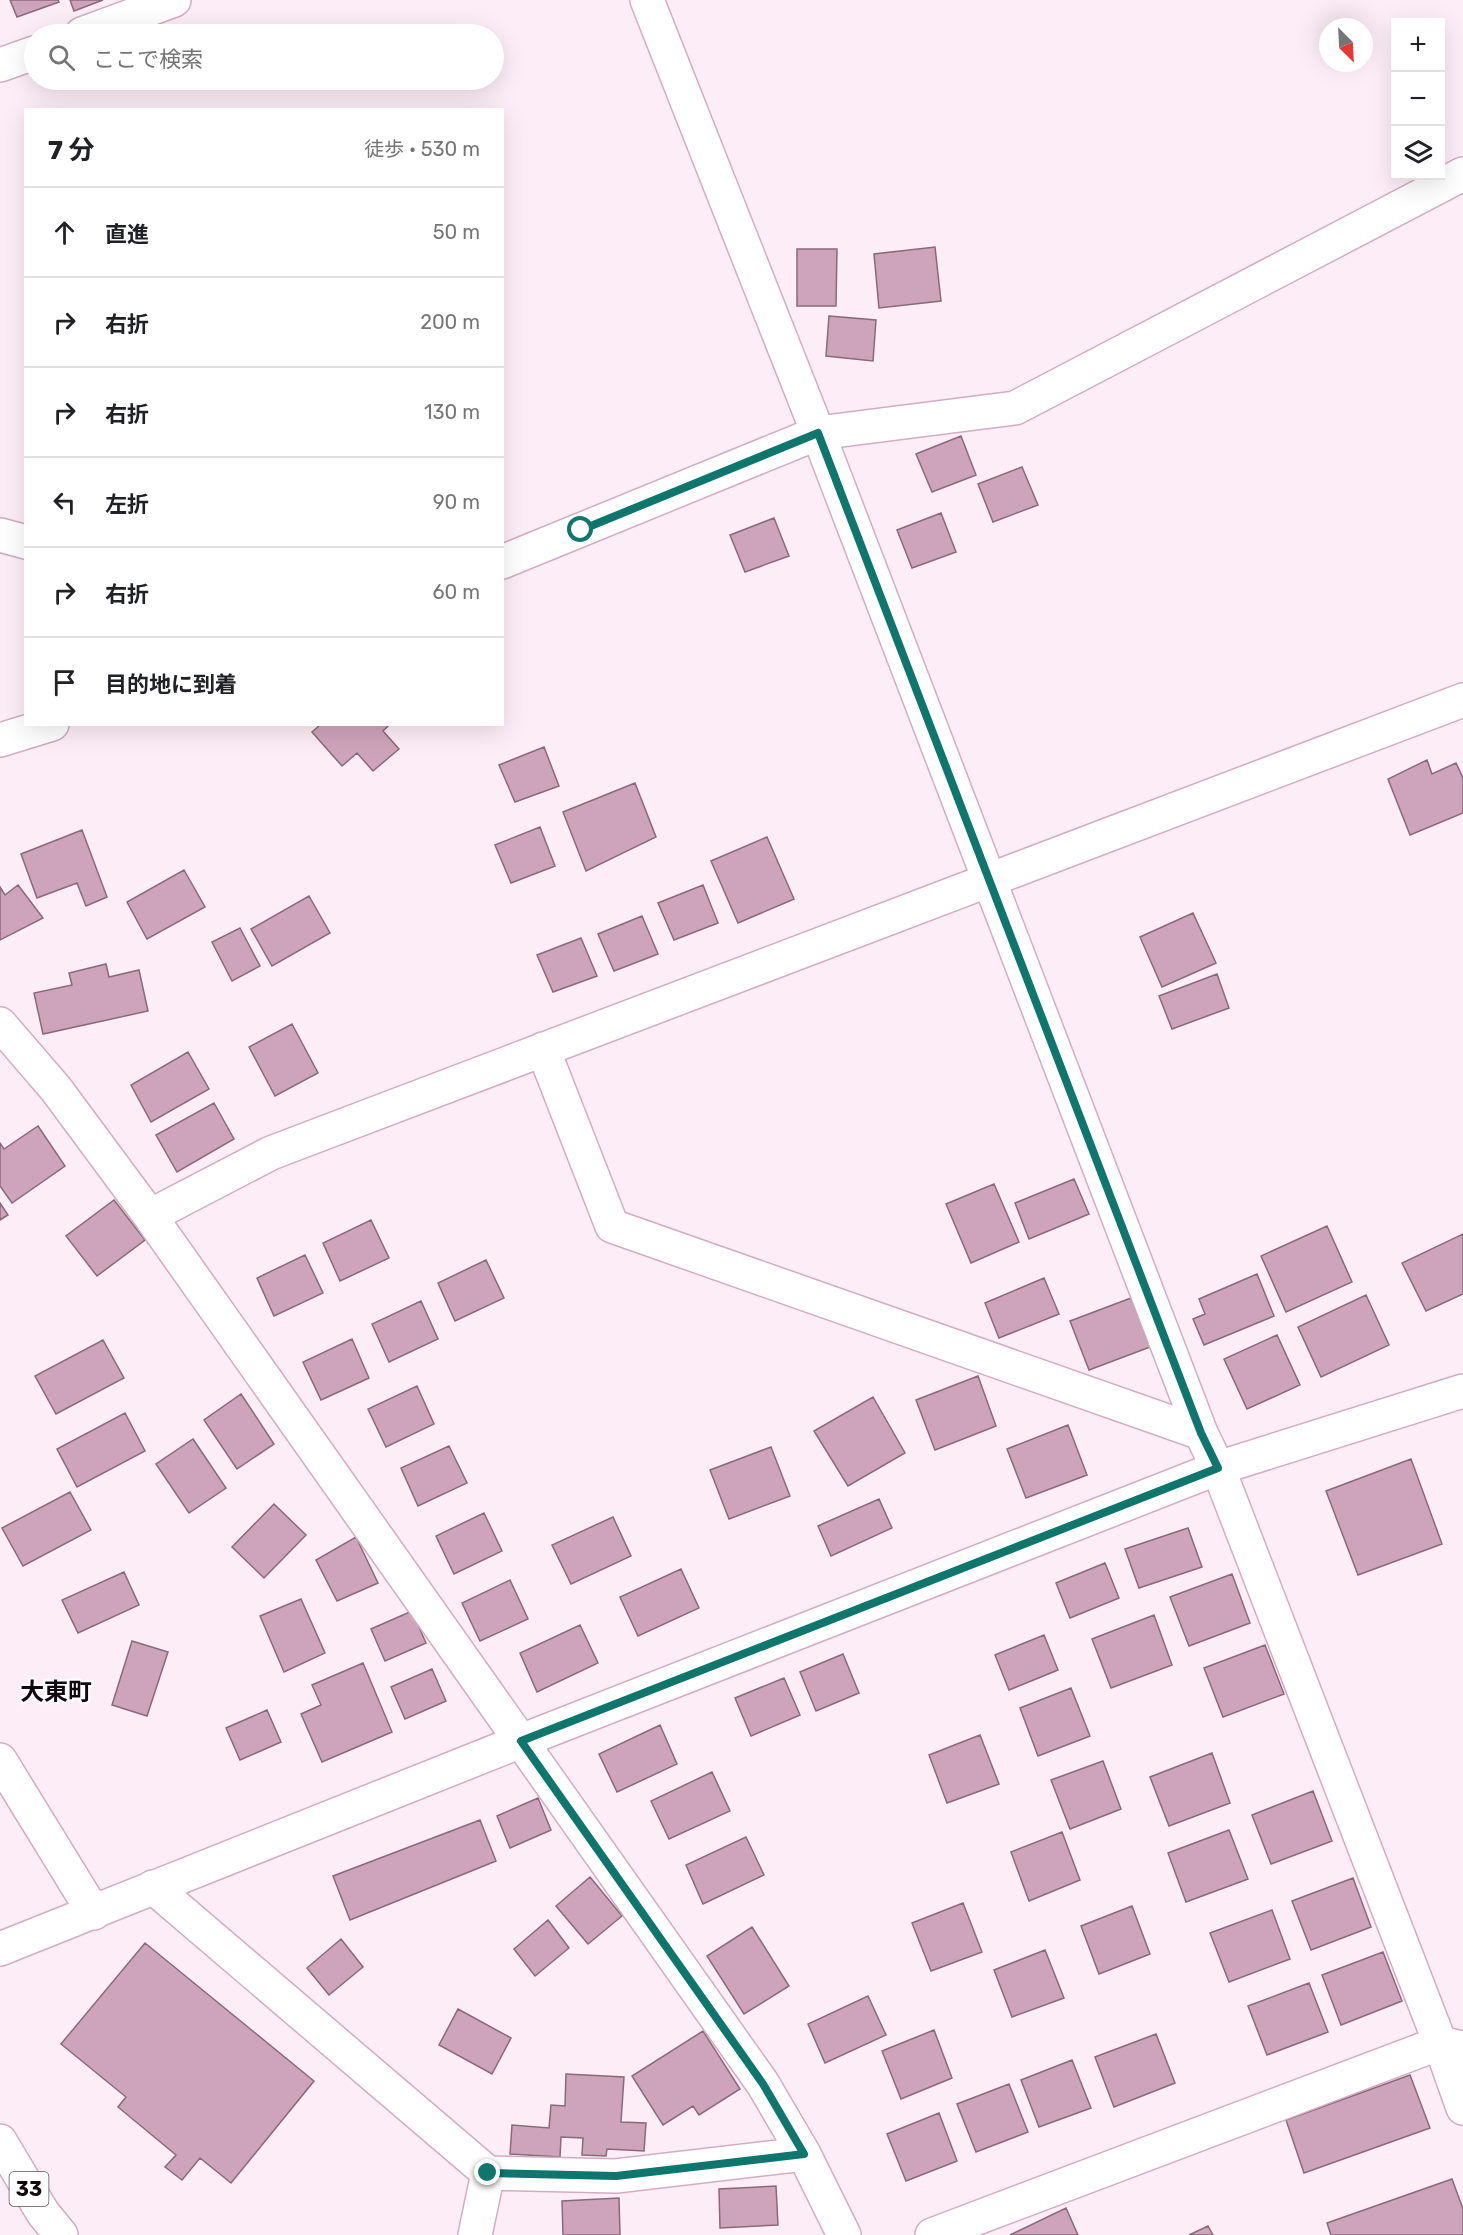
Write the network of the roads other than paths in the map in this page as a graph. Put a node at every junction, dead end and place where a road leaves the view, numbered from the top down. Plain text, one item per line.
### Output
1 (647, 0) edge
2 (155, 3) edge
3 (106, 24) edge
4 (24, 56) edge
5 (0, 66) edge
6 (1463, 174) edge
7 (818, 433) junction
8 (0, 535) edge
9 (24, 541) edge
10 (504, 561) edge
11 (1463, 700) edge
12 (46, 726) edge
13 (0, 740) edge
14 (988, 881) junction
15 (0, 1024) edge
16 (543, 1049) junction
17 (150, 1216) junction
18 (1463, 1390) edge
19 (1201, 1433) junction
20 (1218, 1468) junction
21 (521, 1741) junction
22 (0, 1760) edge
23 (153, 1887) junction
24 (94, 1912) junction
25 (0, 1949) edge
26 (1452, 2046) edge
27 (1463, 2108) edge
28 (0, 2141) edge
29 (804, 2154) junction
30 (488, 2173) junction
31 (61, 2235) edge
32 (475, 2235) edge
33 (844, 2235) edge
34 (932, 2235) edge

1 - 7 street
2 - 3 street
4 - 5 street
6 - 7 street
7 - 10 street
7 - 14 street
8 - 9 street
11 - 14 street
12 - 13 street
14 - 16 street
14 - 19 street
15 - 17 street
16 - 17 street
16 - 19 street
17 - 21 street
18 - 20 street
19 - 20 street
20 - 21 street
20 - 26 street
21 - 23 street
21 - 29 street
22 - 24 street
23 - 24 street
23 - 30 street
24 - 25 street
26 - 27 street
26 - 34 street
28 - 31 street, 33
29 - 30 street
29 - 33 street
30 - 32 street

